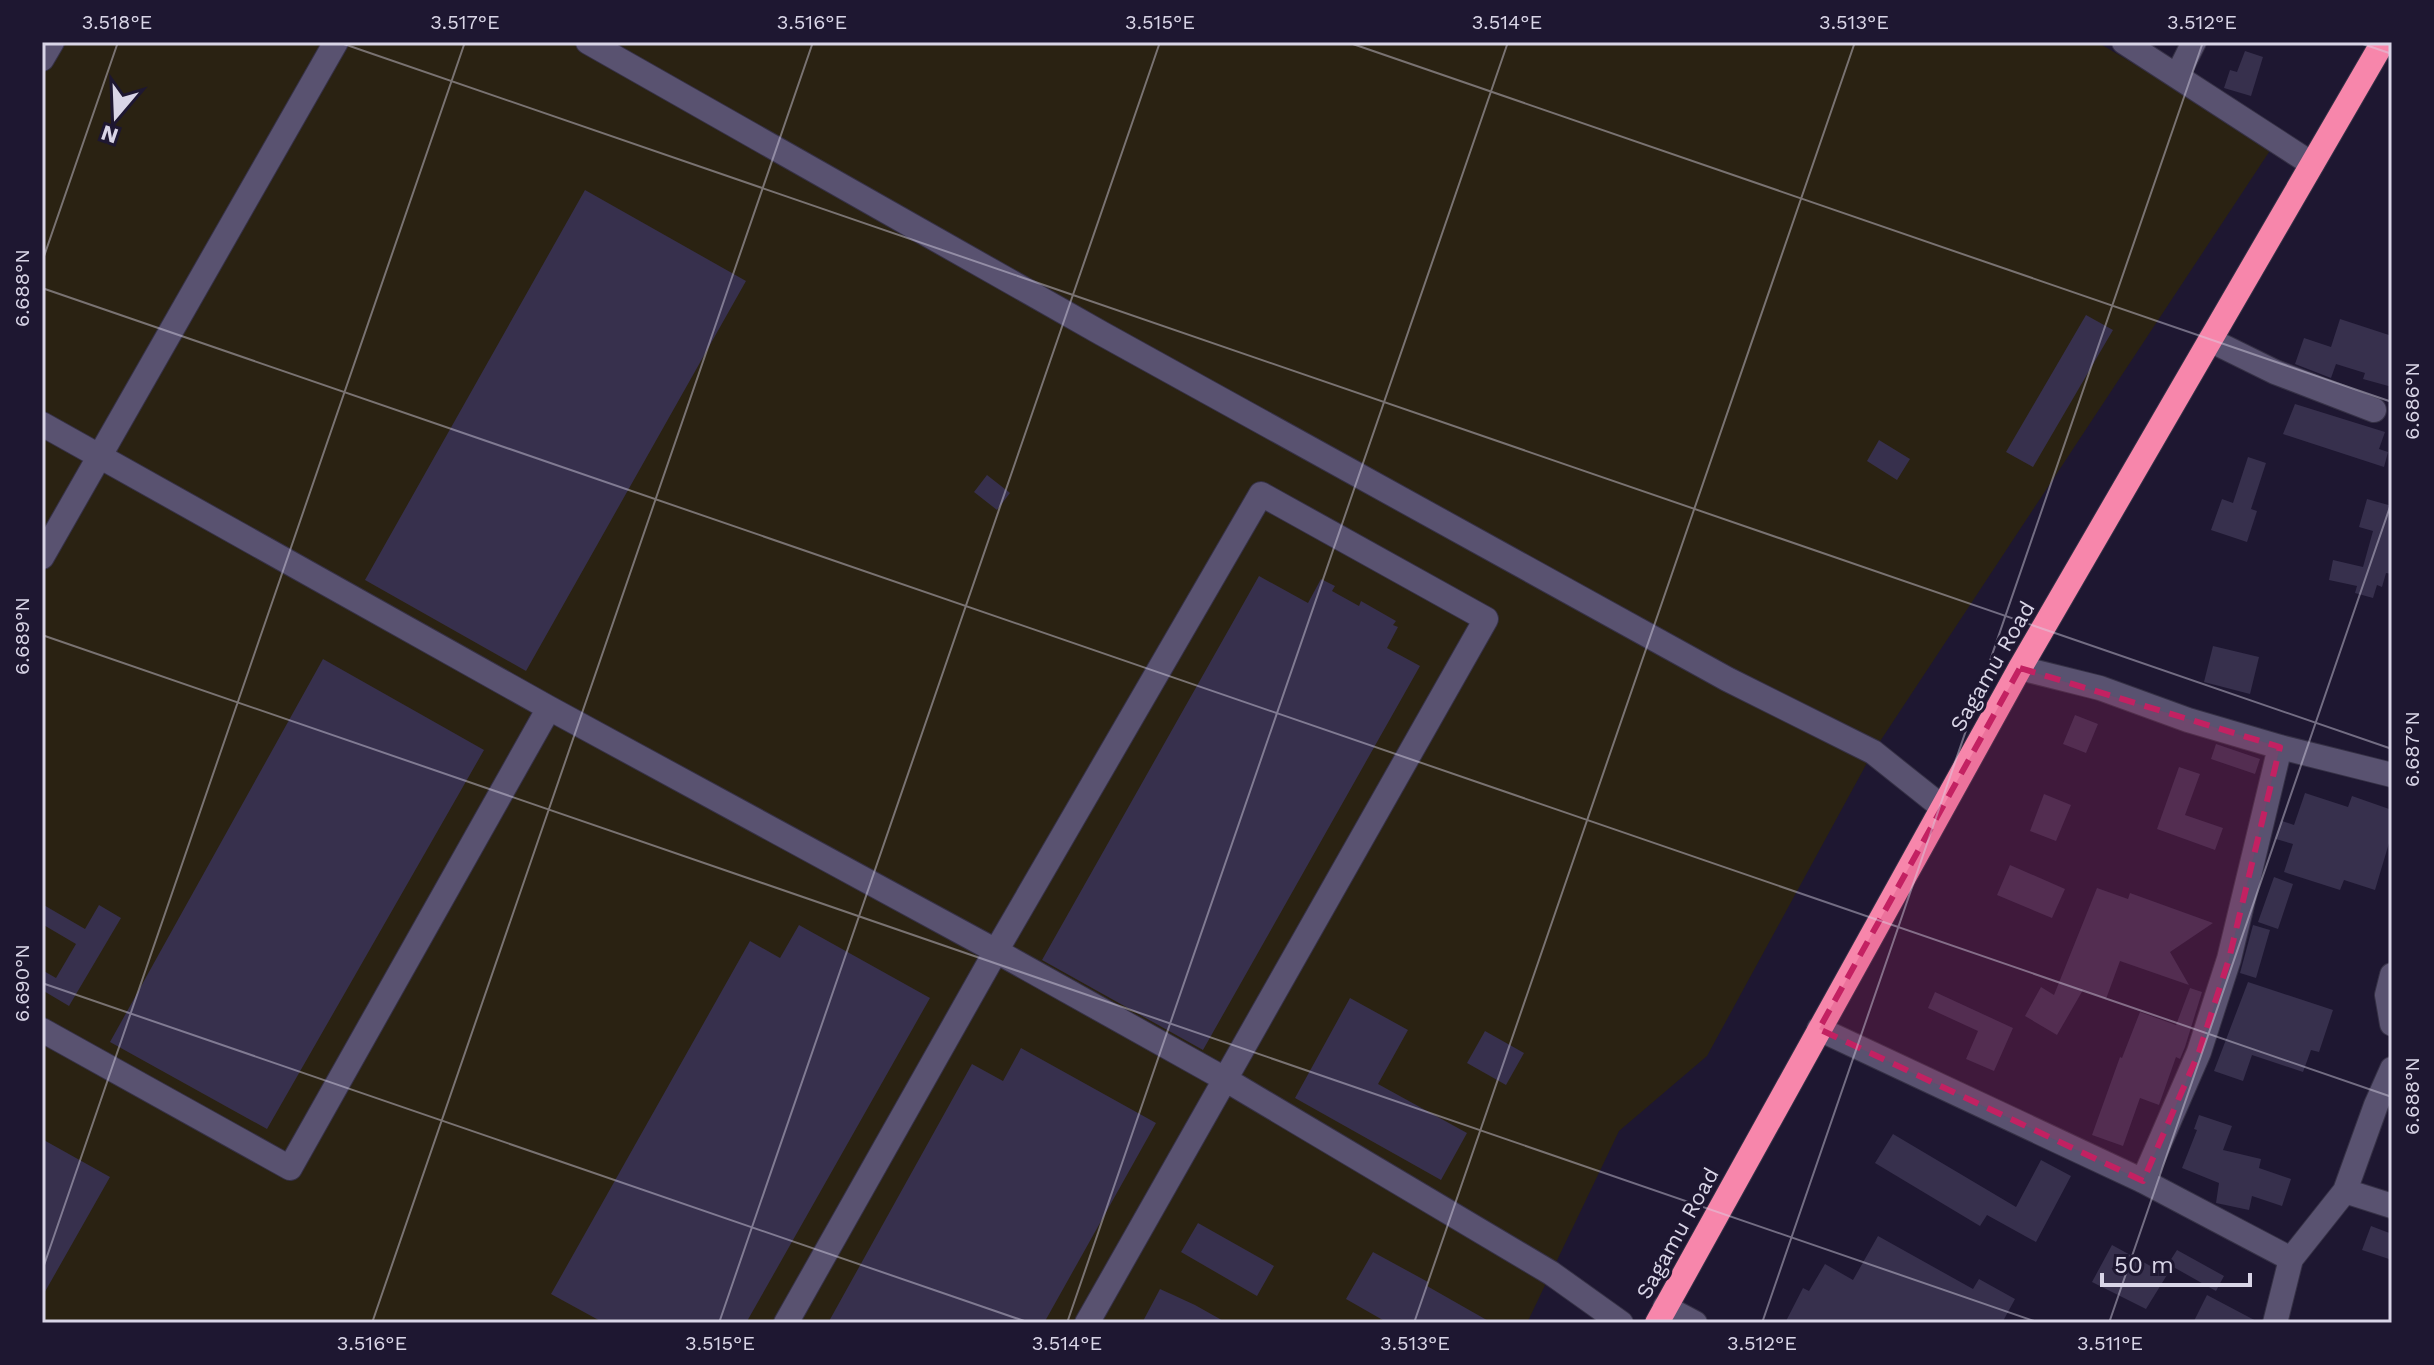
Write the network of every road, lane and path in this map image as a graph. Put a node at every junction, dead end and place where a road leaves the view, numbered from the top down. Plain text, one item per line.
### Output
1 (52, 42) edge
2 (336, 42) edge
3 (588, 42) edge
4 (2124, 42) edge
5 (2194, 42) edge
6 (2383, 42) edge
7 (42, 59) edge
8 (2177, 76) junction
9 (2312, 164) junction
10 (2210, 340) junction
11 (2374, 410) dead end
12 (42, 424) edge
13 (99, 456) junction
14 (42, 557) edge
15 (2020, 668) junction
16 (549, 708) junction
17 (2280, 747) junction
18 (2392, 775) edge
19 (1942, 807) junction
20 (996, 951) junction
21 (2392, 975) edge
22 (2392, 1024) edge
23 (1819, 1029) junction
24 (42, 1030) edge
25 (2392, 1069) edge
26 (1223, 1078) junction
27 (2143, 1181) junction
28 (2345, 1191) junction
29 (2392, 1206) edge
30 (2291, 1259) junction
31 (1661, 1315) edge
32 (786, 1323) edge
33 (1087, 1323) edge
34 (1621, 1323) edge
35 (1695, 1323) edge
36 (2275, 1323) edge

1 - 7 street
2 - 13 street
3 - 19 street
4 - 8 street
5 - 8 street
6 - 9 highway, Sagamu Road
8 - 9 street
9 - 10 highway, Sagamu Road
10 - 11 street
10 - 15 highway, Sagamu Road
12 - 13 street
13 - 14 street
13 - 16 street
15 - 17 street
15 - 19 highway, Sagamu Road
16 - 20 street
16 - 24 street
17 - 18 street
17 - 27 street
19 - 23 highway, Sagamu Road
20 - 26 street
20 - 26 street
20 - 32 street
21 - 22 street
23 - 27 street
23 - 31 highway, Sagamu Road
25 - 28 street
26 - 33 street
26 - 34 street
27 - 30 street
28 - 29 street
28 - 30 street
30 - 36 street
31 - 35 street

